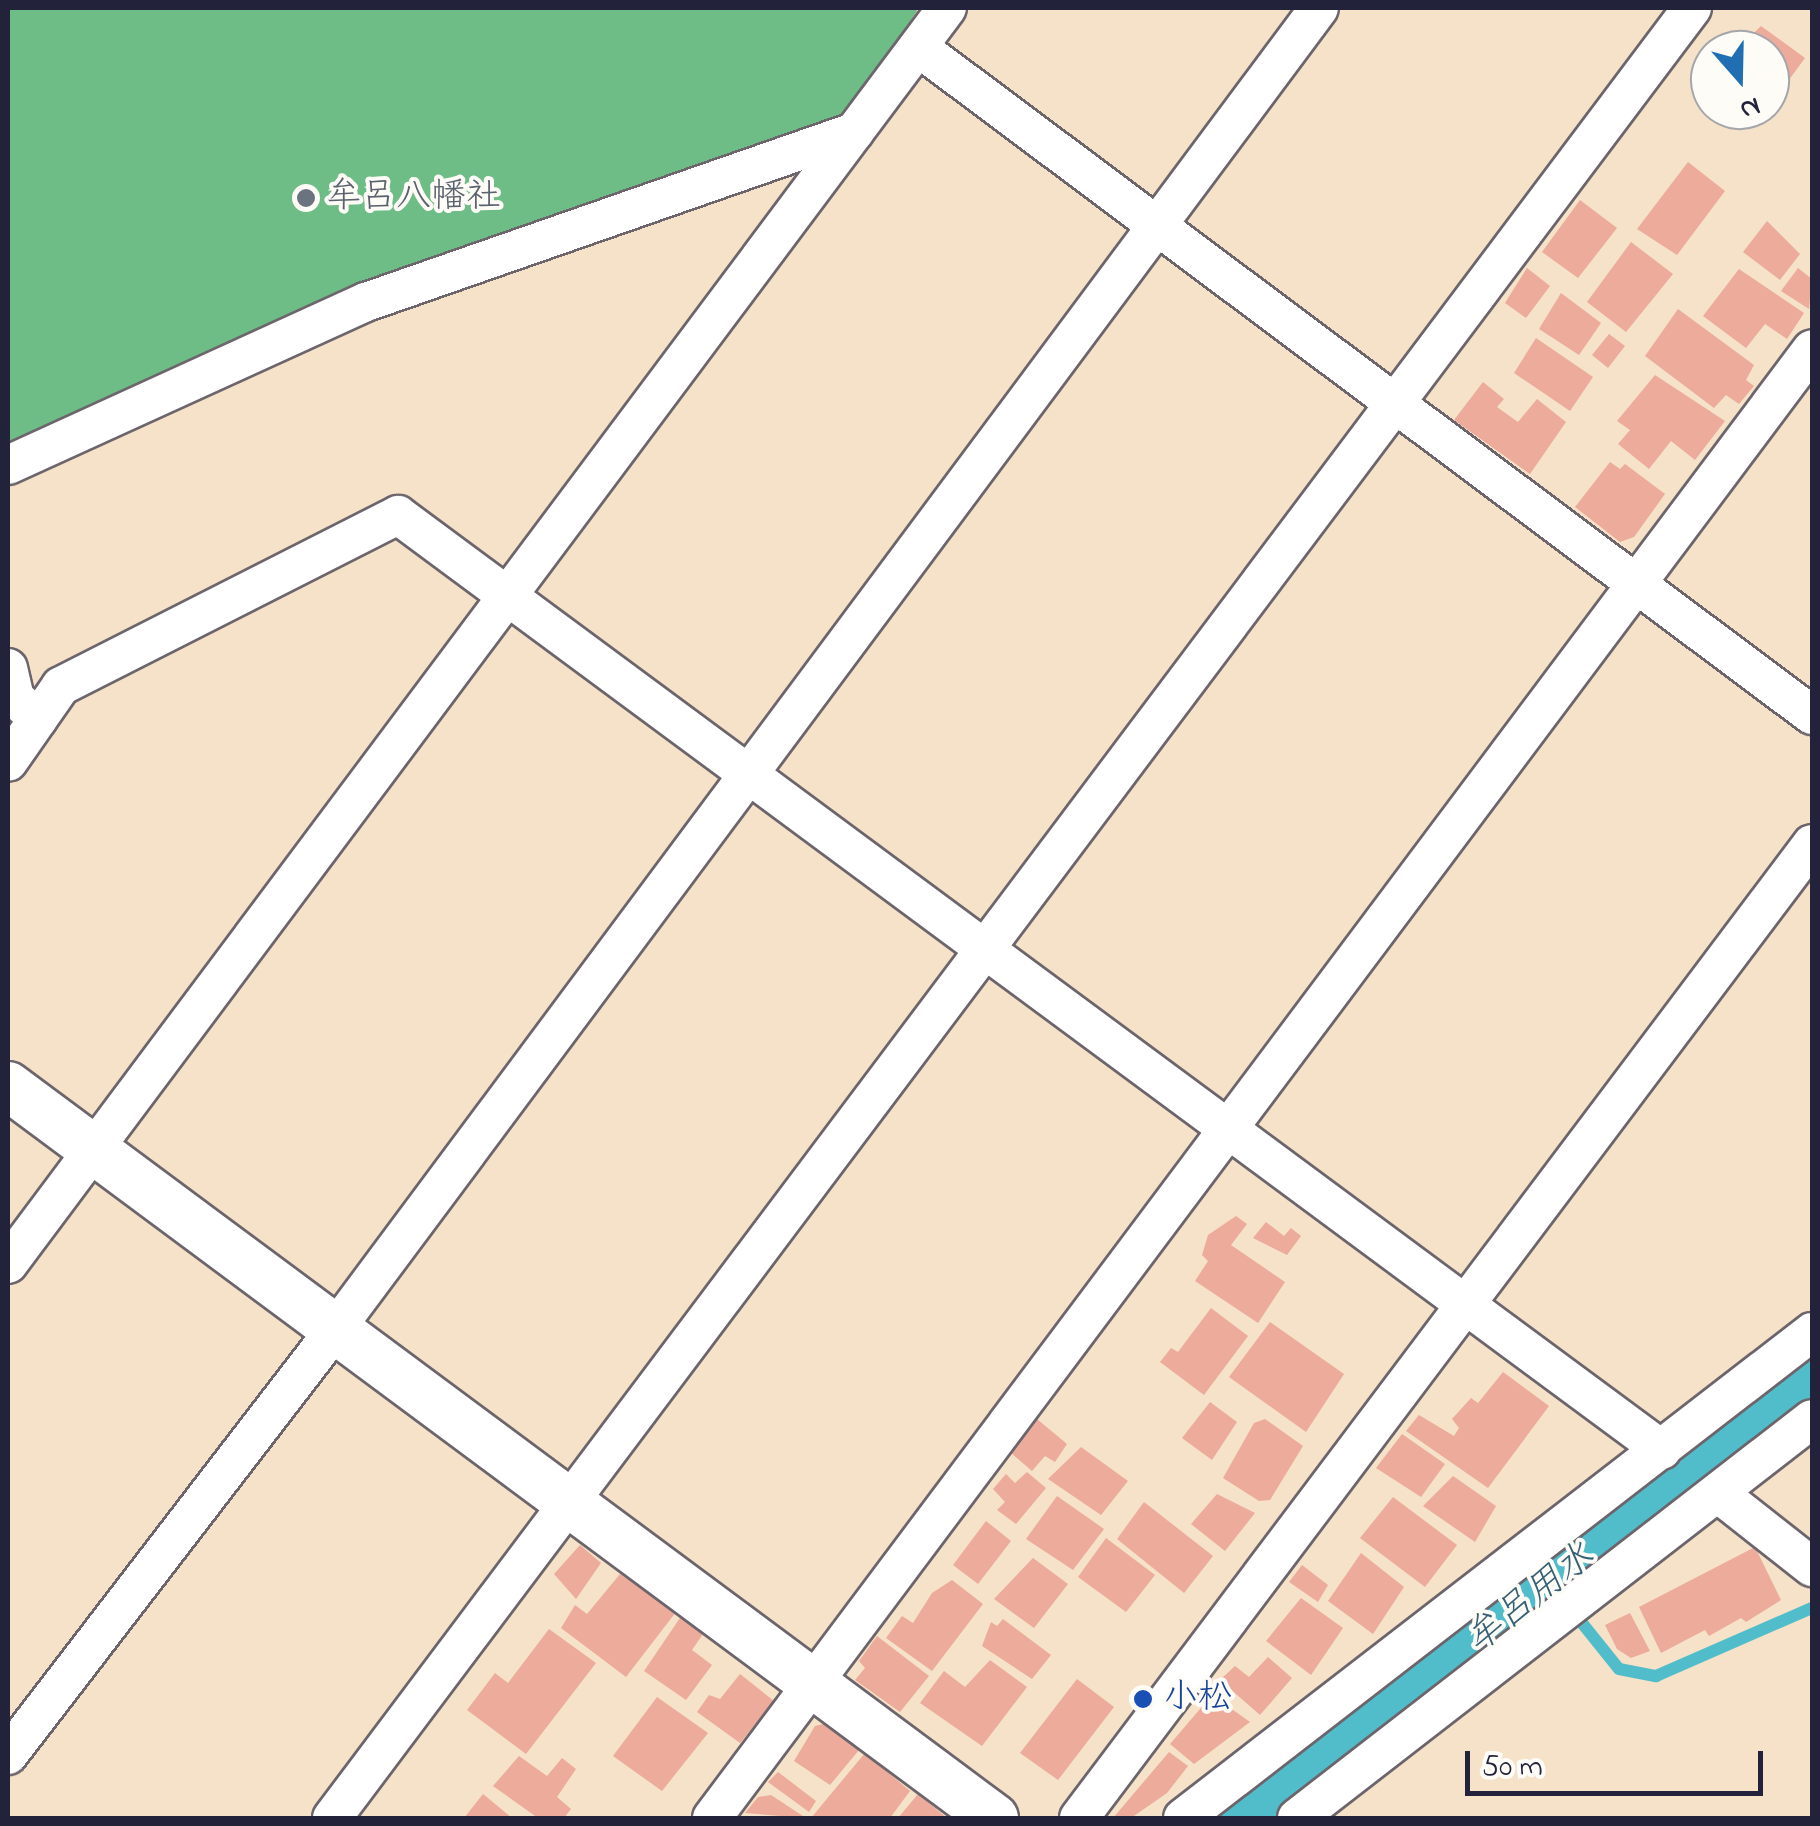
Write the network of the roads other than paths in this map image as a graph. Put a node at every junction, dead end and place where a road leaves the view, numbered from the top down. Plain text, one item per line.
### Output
1 (947, 8) edge
2 (1318, 8) edge
3 (1692, 8) edge
4 (918, 47) junction
5 (854, 132) junction
6 (1157, 226) junction
7 (1812, 349) edge
8 (1397, 400) junction
9 (8, 465) edge
10 (1638, 583) junction
11 (510, 593) junction
12 (8, 668) edge
13 (1812, 715) edge
14 (38, 719) junction
15 (8, 762) edge
16 (745, 774) junction
17 (1812, 844) edge
18 (986, 953) junction
19 (8, 1086) edge
20 (1226, 1128) junction
21 (93, 1150) junction
22 (8, 1264) edge
23 (1466, 1310) junction
24 (337, 1326) junction
25 (1812, 1332) edge
26 (1812, 1419) edge
27 (1662, 1450) junction
28 (1718, 1492) junction
29 (568, 1500) junction
30 (1812, 1567) edge
31 (1418, 1682) junction
32 (810, 1683) junction
33 (8, 1755) edge
34 (332, 1818) edge
35 (712, 1818) edge
36 (994, 1818) edge
37 (1079, 1818) edge
38 (1183, 1818) edge
39 (1297, 1818) edge

1 - 4 street
2 - 6 street
3 - 8 street
4 - 5 street
4 - 6 street
5 - 9 street
5 - 11 street
6 - 8 street
6 - 16 street
7 - 10 street
8 - 10 street
8 - 18 street
10 - 13 street
10 - 20 street
11 - 14 street
11 - 16 street
11 - 21 street
12 - 14 street
14 - 15 street
16 - 18 street
16 - 24 street
17 - 23 street
18 - 20 street
18 - 29 street
19 - 21 street
20 - 23 street
20 - 32 street
21 - 22 street
21 - 24 street
23 - 27 street
23 - 37 street
24 - 29 street
24 - 33 street
25 - 27 street
26 - 28 street
27 - 31 street
28 - 30 street
28 - 31 street
29 - 32 street
29 - 34 street
31 - 38 street
31 - 39 street
32 - 35 street
32 - 36 street

